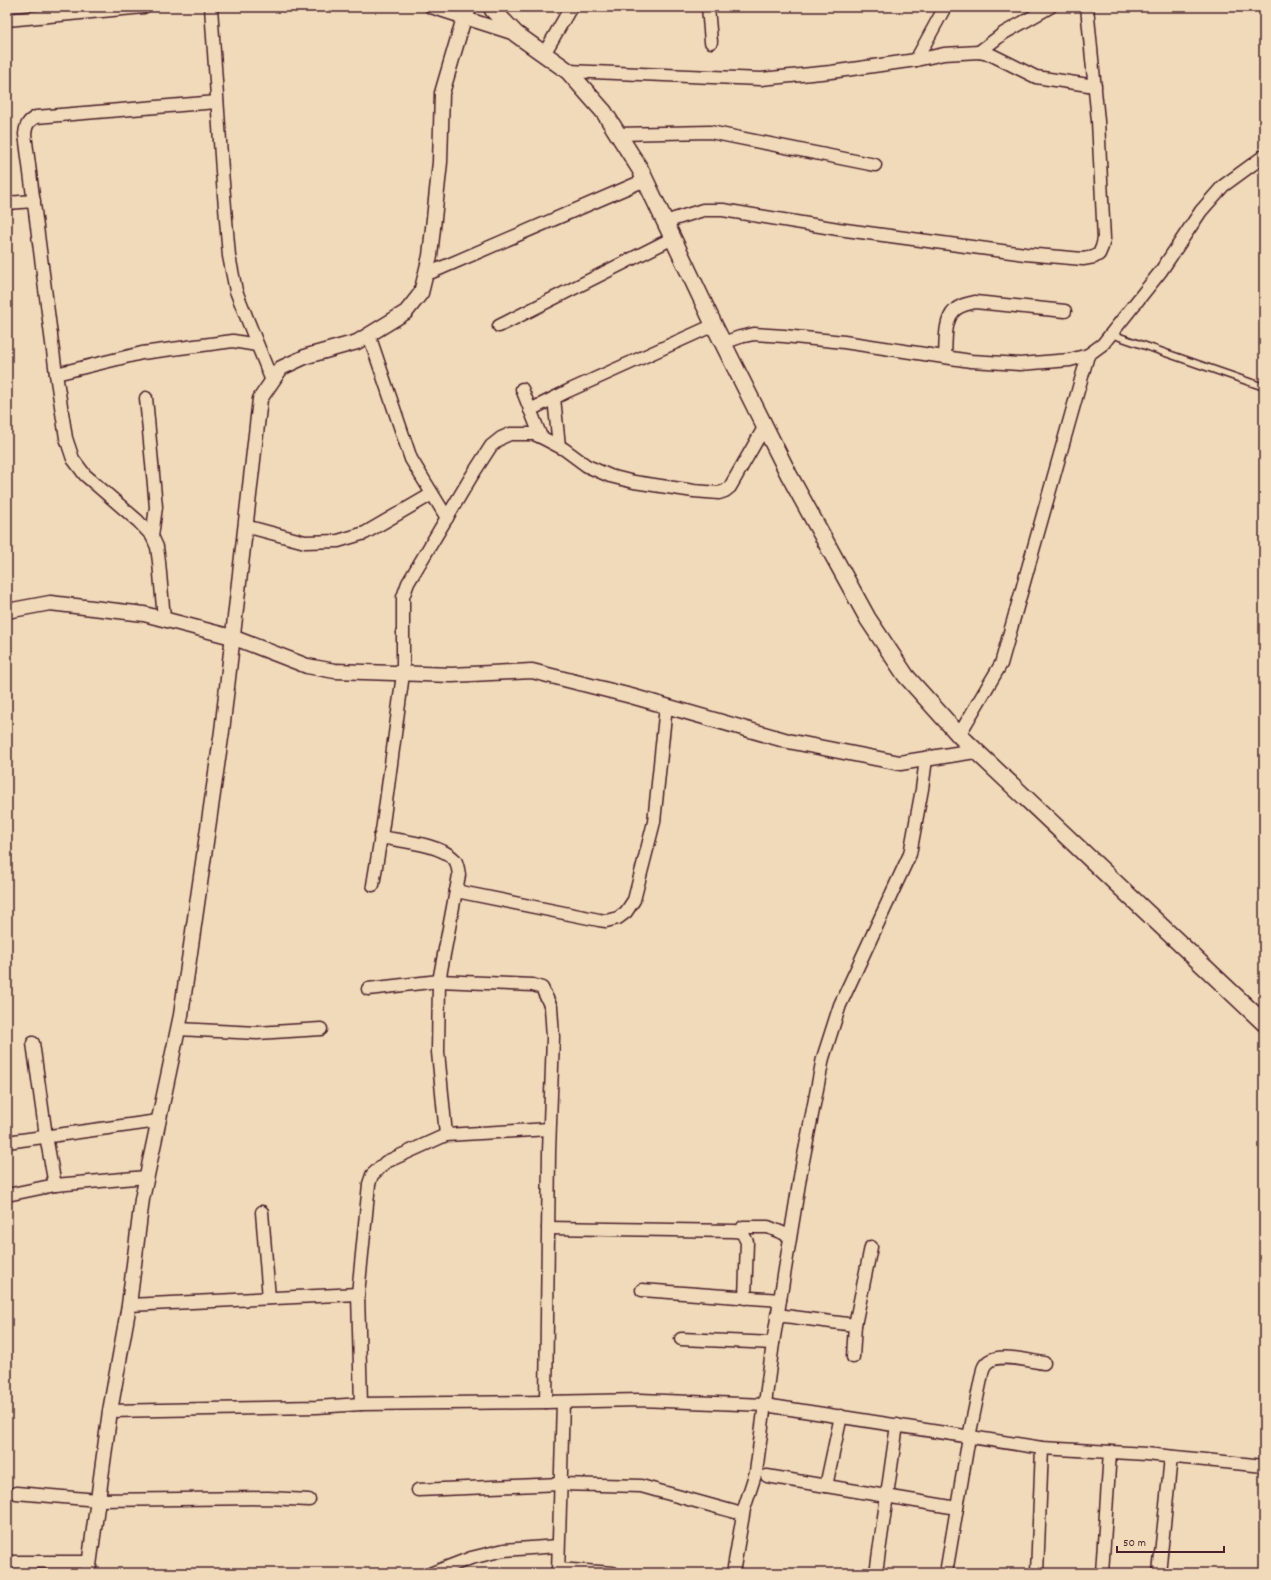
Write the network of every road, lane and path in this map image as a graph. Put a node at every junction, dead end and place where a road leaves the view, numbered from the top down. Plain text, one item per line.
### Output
1 (144, 7) edge
2 (211, 7) edge
3 (431, 7) edge
4 (492, 7) edge
5 (571, 7) edge
6 (708, 7) edge
7 (945, 7) edge
8 (1050, 7) edge
9 (1087, 7) edge
10 (107, 9) edge
11 (467, 12) edge
12 (25, 13) edge
13 (7, 20) edge
14 (516, 34) junction
15 (711, 42) dead end
16 (979, 52) junction
17 (544, 54) junction
18 (916, 60) junction
19 (568, 71) junction
20 (1095, 86) junction
21 (217, 102) junction
22 (618, 134) junction
23 (1264, 156) edge
24 (875, 165) dead end
25 (645, 180) junction
26 (34, 201) junction
27 (7, 203) edge
28 (665, 222) junction
29 (673, 238) junction
30 (425, 275) junction
31 (1066, 311) dead end
32 (714, 325) junction
33 (499, 326) dead end
34 (1110, 334) junction
35 (369, 335) junction
36 (723, 343) junction
37 (257, 345) junction
38 (1088, 355) junction
39 (945, 357) junction
40 (56, 374) junction
41 (272, 381) junction
42 (1264, 387) edge
43 (522, 389) dead end
44 (146, 398) dead end
45 (554, 398) junction
46 (530, 410) junction
47 (765, 426) junction
48 (541, 437) junction
49 (559, 446) junction
50 (432, 494) junction
51 (447, 518) junction
52 (245, 526) junction
53 (152, 536) junction
54 (7, 611) edge
55 (164, 619) junction
56 (232, 637) junction
57 (403, 674) junction
58 (666, 706) junction
59 (959, 736) junction
60 (975, 751) junction
61 (926, 759) junction
62 (380, 837) junction
63 (373, 885) dead end
64 (456, 891) junction
65 (439, 981) junction
66 (368, 989) dead end
67 (1264, 1023) edge
68 (178, 1029) junction
69 (321, 1029) dead end
70 (33, 1043) dead end
71 (158, 1121) junction
72 (549, 1129) junction
73 (446, 1135) junction
74 (46, 1136) junction
75 (7, 1142) edge
76 (146, 1177) junction
77 (55, 1185) junction
78 (7, 1195) edge
79 (262, 1212) dead end
80 (743, 1227) dead end
81 (548, 1228) junction
82 (790, 1236) junction
83 (871, 1247) dead end
84 (642, 1290) dead end
85 (358, 1294) junction
86 (269, 1298) junction
87 (745, 1298) junction
88 (780, 1300) junction
89 (129, 1305) junction
90 (777, 1315) junction
91 (855, 1326) junction
92 (681, 1339) dead end
93 (773, 1343) junction
94 (853, 1356) dead end
95 (1044, 1363) dead end
96 (546, 1402) junction
97 (563, 1402) junction
98 (360, 1404) junction
99 (765, 1405) junction
100 (110, 1411) junction
101 (841, 1416) junction
102 (897, 1425) junction
103 (969, 1437) junction
104 (1042, 1448) junction
105 (1110, 1452) junction
106 (1171, 1456) junction
107 (1264, 1466) edge
108 (767, 1476) dead end
109 (560, 1484) junction
110 (826, 1486) junction
111 (418, 1490) dead end
112 (16, 1493) dead end
113 (886, 1496) junction
114 (98, 1500) junction
115 (309, 1500) dead end
116 (957, 1508) junction
117 (735, 1512) dead end
118 (558, 1546) junction
119 (7, 1562) edge
120 (89, 1568) edge
121 (558, 1571) edge
122 (432, 1573) edge
123 (613, 1573) edge
124 (733, 1573) edge
125 (876, 1573) edge
126 (946, 1573) edge
127 (1037, 1573) edge
128 (1102, 1573) edge
129 (1159, 1573) edge

1 - 10 street
2 - 21 street
3 - 11 street
4 - 14 main road
5 - 17 street
6 - 15 street
7 - 18 street
8 - 16 street
9 - 20 street
10 - 12 street
11 - 14 street
11 - 30 street
12 - 13 street
14 - 17 main road
16 - 18 street
16 - 20 street
17 - 19 main road
18 - 19 street
19 - 22 main road
20 - 28 street
21 - 26 street
21 - 37 street
22 - 24 street
22 - 25 main road
23 - 34 street
25 - 28 main road
25 - 30 street
26 - 27 street
26 - 40 street
28 - 29 main road
29 - 32 main road
29 - 33 street
30 - 35 street
31 - 39 street
32 - 36 main road
32 - 45 street
34 - 38 street
34 - 42 lane
35 - 41 street
35 - 50 street
36 - 39 street
36 - 47 main road
37 - 40 street
37 - 41 street
38 - 39 street
38 - 59 street
40 - 53 street
41 - 52 street
43 - 46 street
44 - 53 street
45 - 46 street
45 - 49 street
46 - 48 street
47 - 49 street
47 - 59 main road
48 - 49 street
48 - 51 street
50 - 51 street
50 - 52 street
51 - 57 street
52 - 56 street
53 - 55 street
54 - 55 street
55 - 56 street
56 - 57 street
56 - 68 street
57 - 58 street
57 - 62 street
58 - 61 street
58 - 64 street
59 - 60 main road
60 - 61 street
60 - 67 main road
61 - 82 street
62 - 63 street
62 - 64 street
64 - 65 street
65 - 66 street
65 - 72 street
65 - 73 street
68 - 69 street
68 - 71 street
70 - 74 street
71 - 74 street
71 - 76 street
72 - 73 street
72 - 81 street
73 - 85 street
74 - 75 street
74 - 77 street
76 - 77 street
76 - 89 street
77 - 78 street
79 - 86 street
80 - 82 street
81 - 87 street
81 - 96 street
82 - 88 street
83 - 91 street
84 - 87 street
85 - 86 street
85 - 98 street
86 - 89 street
87 - 88 street
88 - 90 street
89 - 100 street
90 - 91 street
90 - 93 street
91 - 94 street
92 - 93 street
93 - 99 street
95 - 103 street
96 - 97 street
96 - 98 street
97 - 99 street
97 - 109 street
98 - 100 street
99 - 101 street
99 - 124 street
100 - 114 street
101 - 102 street
101 - 110 street
102 - 103 street
102 - 113 street
103 - 104 street
103 - 116 street
104 - 105 street
104 - 127 street
105 - 106 street
105 - 128 street
106 - 107 street
106 - 129 street
108 - 110 street
109 - 111 street
109 - 117 street
109 - 118 street
110 - 113 street
112 - 114 street
113 - 116 street
113 - 125 street
114 - 115 street
114 - 120 street
116 - 126 street
118 - 121 street
118 - 122 street
119 - 120 street
121 - 123 street

